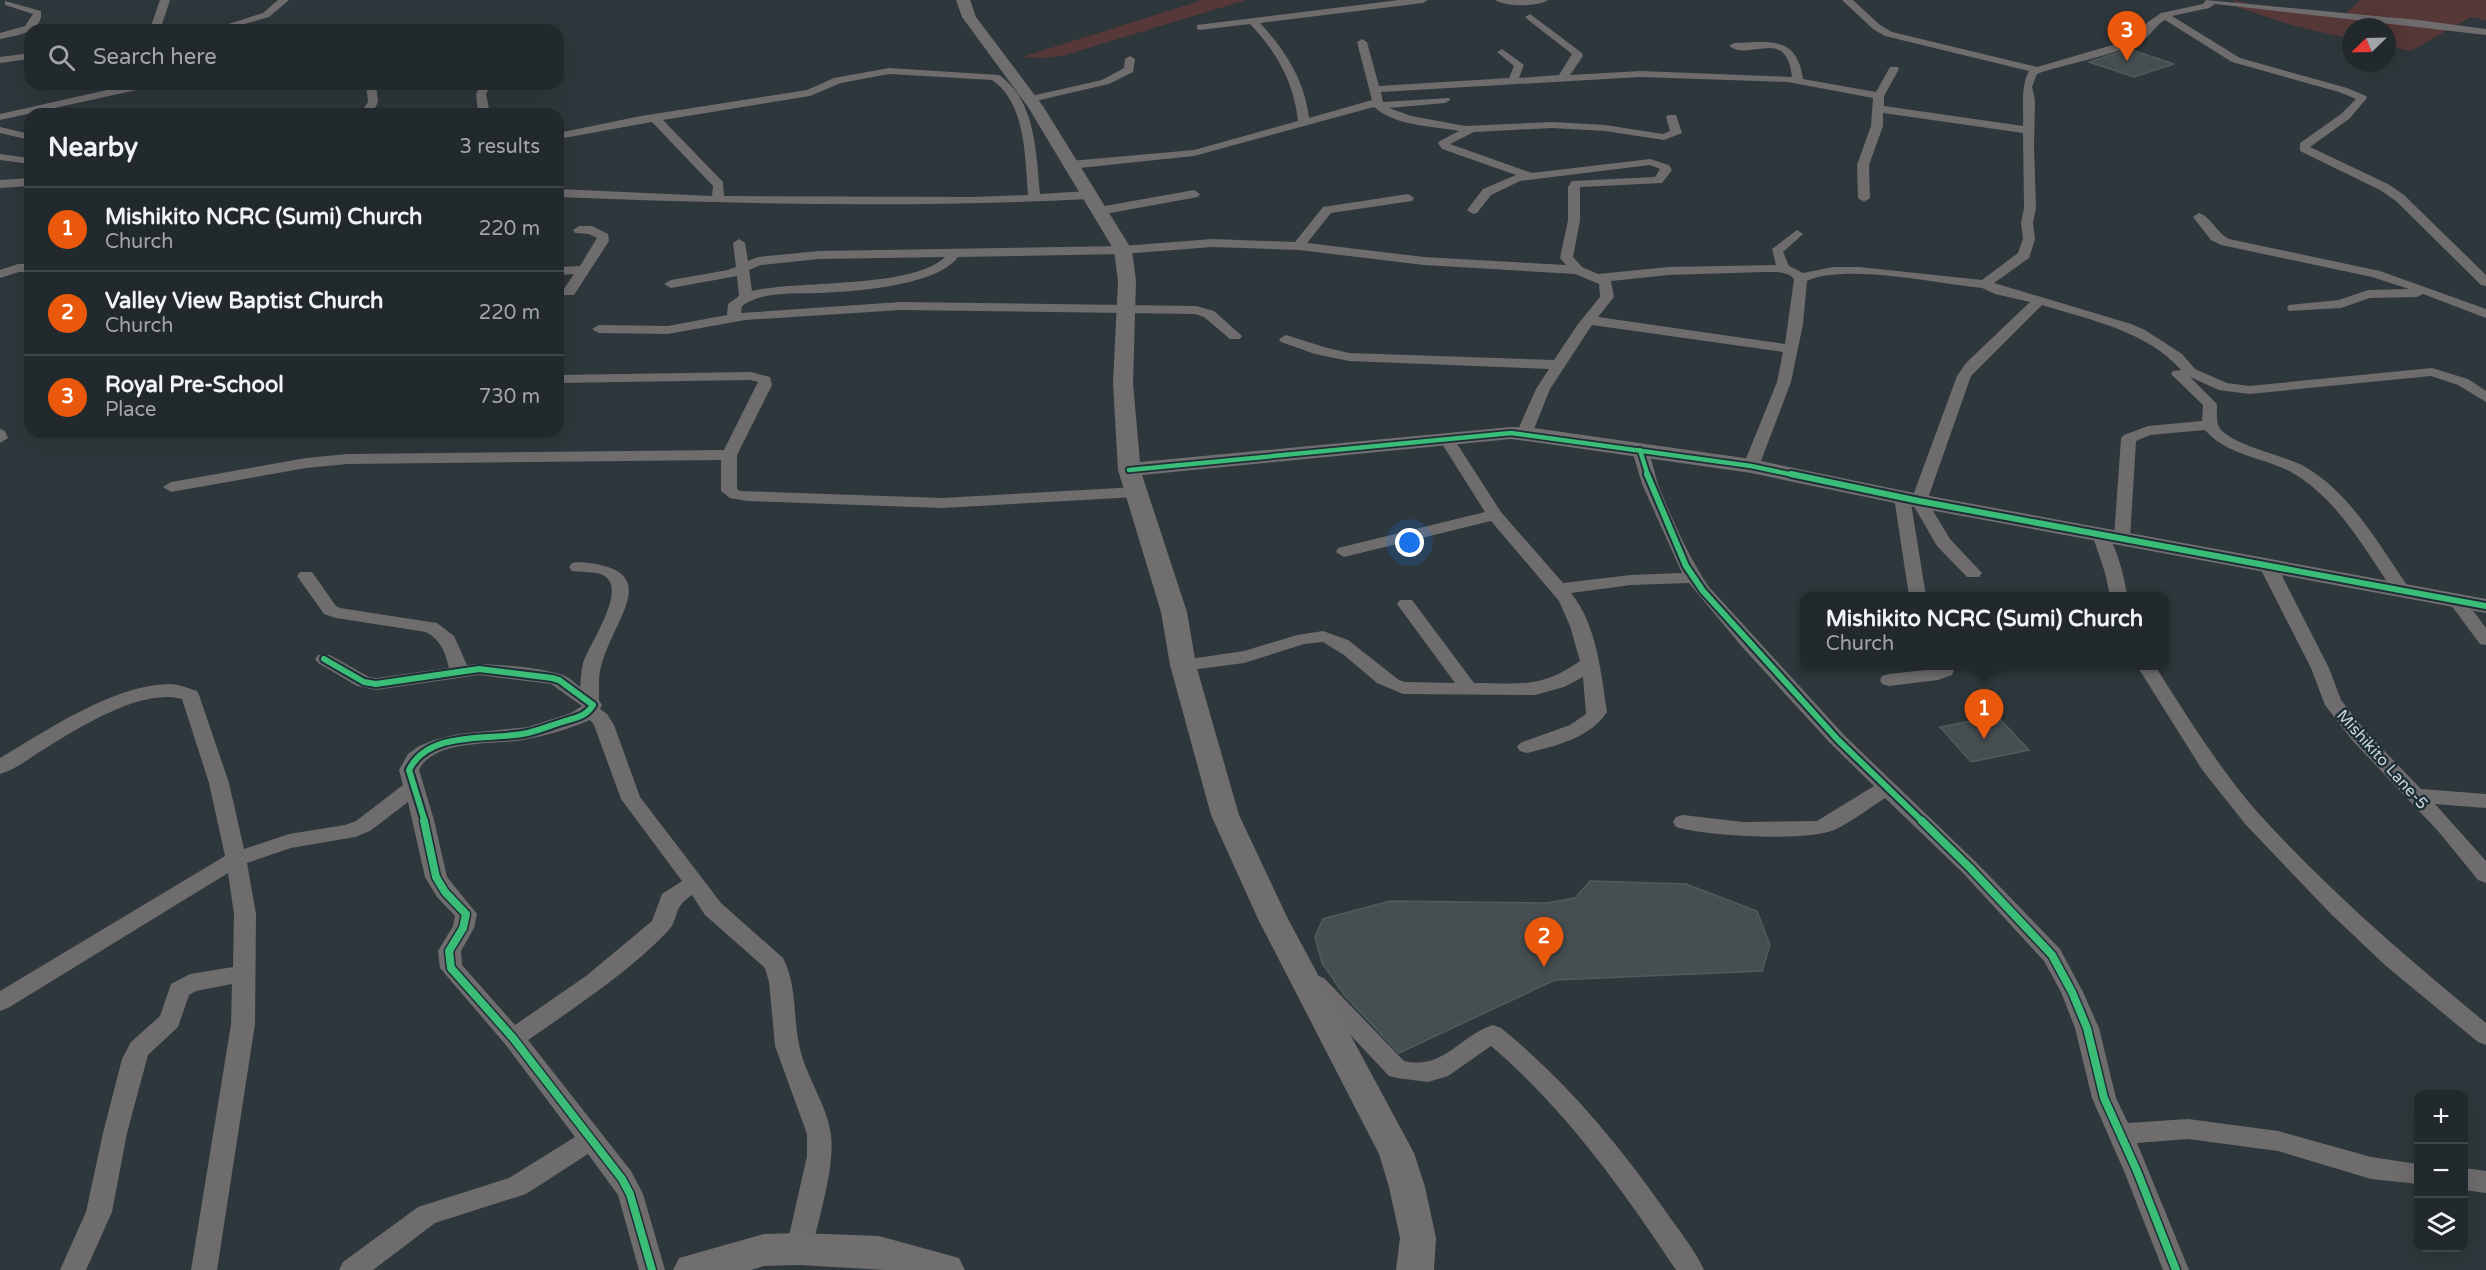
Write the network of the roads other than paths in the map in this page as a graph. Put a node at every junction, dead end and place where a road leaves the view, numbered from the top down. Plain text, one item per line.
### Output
1 (165, 0) edge
2 (284, 0) edge
3 (963, 0) edge
4 (1423, 0) edge
5 (1500, 0) edge
6 (1543, 0) edge
7 (1846, 0) edge
8 (2212, 1) edge
9 (8, 3) dead end
10 (2164, 15) junction
11 (1530, 17) dead end
12 (1253, 21) junction
13 (33, 24) edge
14 (157, 24) edge
15 (234, 24) edge
16 (1200, 27) dead end
17 (24, 30) edge
18 (2486, 32) edge
19 (24, 33) edge
20 (12, 34) junction
21 (0, 36) edge
22 (1362, 42) dead end
23 (1734, 46) dead end
24 (1502, 52) dead end
25 (24, 57) edge
26 (1130, 59) dead end
27 (0, 60) edge
28 (1894, 69) dead end
29 (2038, 70) junction
30 (1562, 78) junction
31 (1804, 81) junction
32 (1512, 82) junction
33 (1375, 89) junction
34 (115, 90) edge
35 (372, 90) edge
36 (483, 90) edge
37 (1879, 96) junction
38 (1031, 99) junction
39 (1445, 100) dead end
40 (1379, 104) junction
41 (31, 108) edge
42 (370, 108) edge
43 (483, 108) edge
44 (24, 109) edge
45 (1879, 109) junction
46 (0, 117) edge
47 (1672, 117) dead end
48 (656, 118) junction
49 (1304, 122) junction
50 (0, 130) edge
51 (1470, 130) junction
52 (2029, 130) junction
53 (564, 135) edge
54 (24, 136) edge
55 (0, 157) edge
56 (24, 160) edge
57 (1070, 165) junction
58 (1530, 176) junction
59 (24, 182) edge
60 (0, 184) edge
61 (564, 194) edge
62 (1194, 194) dead end
63 (1034, 198) junction
64 (1408, 198) dead end
65 (1864, 198) dead end
66 (718, 200) junction
67 (1094, 203) junction
68 (1473, 210) dead end
69 (2199, 217) dead end
70 (579, 230) dead end
71 (1797, 234) dead end
72 (739, 243) dead end
73 (1299, 246) junction
74 (1123, 250) junction
75 (954, 253) junction
76 (24, 268) edge
77 (743, 269) junction
78 (1784, 269) junction
79 (584, 270) junction
80 (1577, 270) junction
81 (564, 271) edge
82 (0, 274) edge
83 (1598, 278) junction
84 (1801, 279) junction
85 (2486, 282) edge
86 (671, 284) dead end
87 (1985, 284) junction
88 (569, 292) dead end
89 (2431, 292) junction
90 (746, 298) junction
91 (2040, 300) junction
92 (2294, 308) dead end
93 (1126, 310) junction
94 (2486, 314) edge
95 (733, 318) junction
96 (1589, 320) junction
97 (599, 329) dead end
98 (1234, 336) dead end
99 (1286, 339) dead end
100 (1791, 349) junction
101 (2177, 357) junction
102 (1560, 364) junction
103 (564, 379) edge
104 (2486, 398) edge
105 (2210, 425) junction
106 (1524, 434) junction
107 (1447, 439) junction
108 (1640, 450) junction
109 (729, 455) junction
110 (1751, 466) junction
111 (1132, 481) junction
112 (171, 487) dead end
113 (1910, 499) junction
114 (1495, 515) junction
115 (2111, 536) junction
116 (1344, 552) dead end
117 (2268, 566) junction
118 (578, 567) dead end
119 (1973, 573) dead end
120 (306, 576) dead end
121 (1694, 578) junction
122 (1558, 589) junction
123 (2402, 591) junction
124 (1918, 592) edge
125 (2118, 592) edge
126 (2457, 601) junction
127 (1406, 604) dead end
128 (2486, 606) edge
129 (2486, 640) edge
130 (324, 659) dead end
131 (1590, 663) junction
132 (1184, 665) junction
133 (1945, 670) edge
134 (2149, 670) edge
135 (459, 672) junction
136 (1889, 680) dead end
137 (1469, 689) junction
138 (590, 706) junction
139 (1527, 747) dead end
140 (0, 767) edge
141 (414, 787) junction
142 (1886, 788) junction
143 (2414, 795) junction
144 (2486, 801) edge
145 (1683, 822) dead end
146 (234, 860) junction
147 (2486, 875) edge
148 (695, 883) junction
149 (1300, 967) junction
150 (244, 974) junction
151 (0, 1002) edge
152 (2486, 1036) edge
153 (513, 1038) junction
154 (2121, 1134) junction
155 (591, 1140) junction
156 (2414, 1173) edge
157 (2468, 1180) edge
158 (2486, 1182) edge
159 (799, 1249) junction
160 (73, 1270) edge
161 (204, 1270) edge
162 (352, 1270) edge
163 (652, 1270) edge
164 (692, 1270) edge
165 (946, 1270) edge
166 (1415, 1270) edge
167 (1691, 1270) edge
168 (2176, 1270) edge

1 - 14 street
2 - 15 street
3 - 38 main road
4 - 12 street
5 - 6 street
7 - 29 street
8 - 10 street
8 - 18 street
9 - 13 street
10 - 29 street
10 - 85 street
11 - 30 street
12 - 16 street
12 - 49 street
17 - 20 street
19 - 20 street
20 - 21 street
22 - 33 street
23 - 31 street
24 - 32 street
25 - 27 street
26 - 38 street
28 - 37 street
29 - 52 street
30 - 31 street
30 - 32 street
31 - 37 street
32 - 33 street
33 - 40 street
34 - 41 street
35 - 42 street
36 - 43 street
37 - 45 street
38 - 57 main road
39 - 40 street
40 - 49 street
40 - 51 street
44 - 46 street
45 - 52 street
45 - 65 street
47 - 51 street
48 - 53 street
48 - 63 street
48 - 66 street
49 - 57 street
50 - 54 street
51 - 58 street
52 - 87 street
55 - 56 street
57 - 67 main road
58 - 68 street
58 - 80 street
59 - 60 street
61 - 66 street
62 - 67 street
63 - 66 street
63 - 67 street
64 - 73 street
67 - 74 main road
69 - 89 street
70 - 79 street
71 - 78 street
72 - 77 street
73 - 74 street
73 - 80 street
74 - 75 street
74 - 93 main road
75 - 77 street
75 - 90 street
76 - 82 street
77 - 86 street
77 - 90 street
78 - 83 street
78 - 84 street
79 - 81 street
79 - 88 street
80 - 83 street
83 - 96 street
84 - 87 street
84 - 100 street
87 - 91 street
89 - 92 street
89 - 94 street
90 - 95 street
91 - 101 street
91 - 113 street
93 - 95 street
93 - 98 street
93 - 111 main road
95 - 97 street
96 - 100 street
96 - 102 street
99 - 102 street
100 - 110 street
101 - 104 street
101 - 105 street
102 - 106 street
103 - 109 street
105 - 115 street
105 - 123 street
106 - 107 main road
106 - 108 main road
107 - 111 main road
107 - 114 street
108 - 110 main road
108 - 121 street
109 - 111 street
109 - 112 street
110 - 113 main road
111 - 132 main road
113 - 115 main road
113 - 119 street
113 - 124 street
114 - 116 street
114 - 122 street
115 - 117 main road
115 - 125 street
117 - 123 main road
117 - 143 street, Mishikito Lane-5
118 - 138 street
120 - 135 street
121 - 122 street
121 - 142 street
122 - 131 street
123 - 126 main road
126 - 128 main road
126 - 129 street
127 - 137 street
130 - 135 street
131 - 137 street
131 - 139 street
132 - 137 street
132 - 149 main road
133 - 136 street
134 - 152 street
135 - 138 street
138 - 141 street
138 - 148 street
140 - 146 street
141 - 146 street
141 - 153 street
142 - 145 street
142 - 154 street
143 - 144 street
143 - 147 street, Mishikito Lane-5
146 - 150 street
146 - 151 street
148 - 153 street
148 - 159 street
149 - 166 main road
149 - 167 street
150 - 160 street
150 - 161 street
153 - 155 street
154 - 156 street
154 - 168 street
155 - 162 street
155 - 163 street
157 - 158 street
159 - 164 main road
159 - 165 main road

